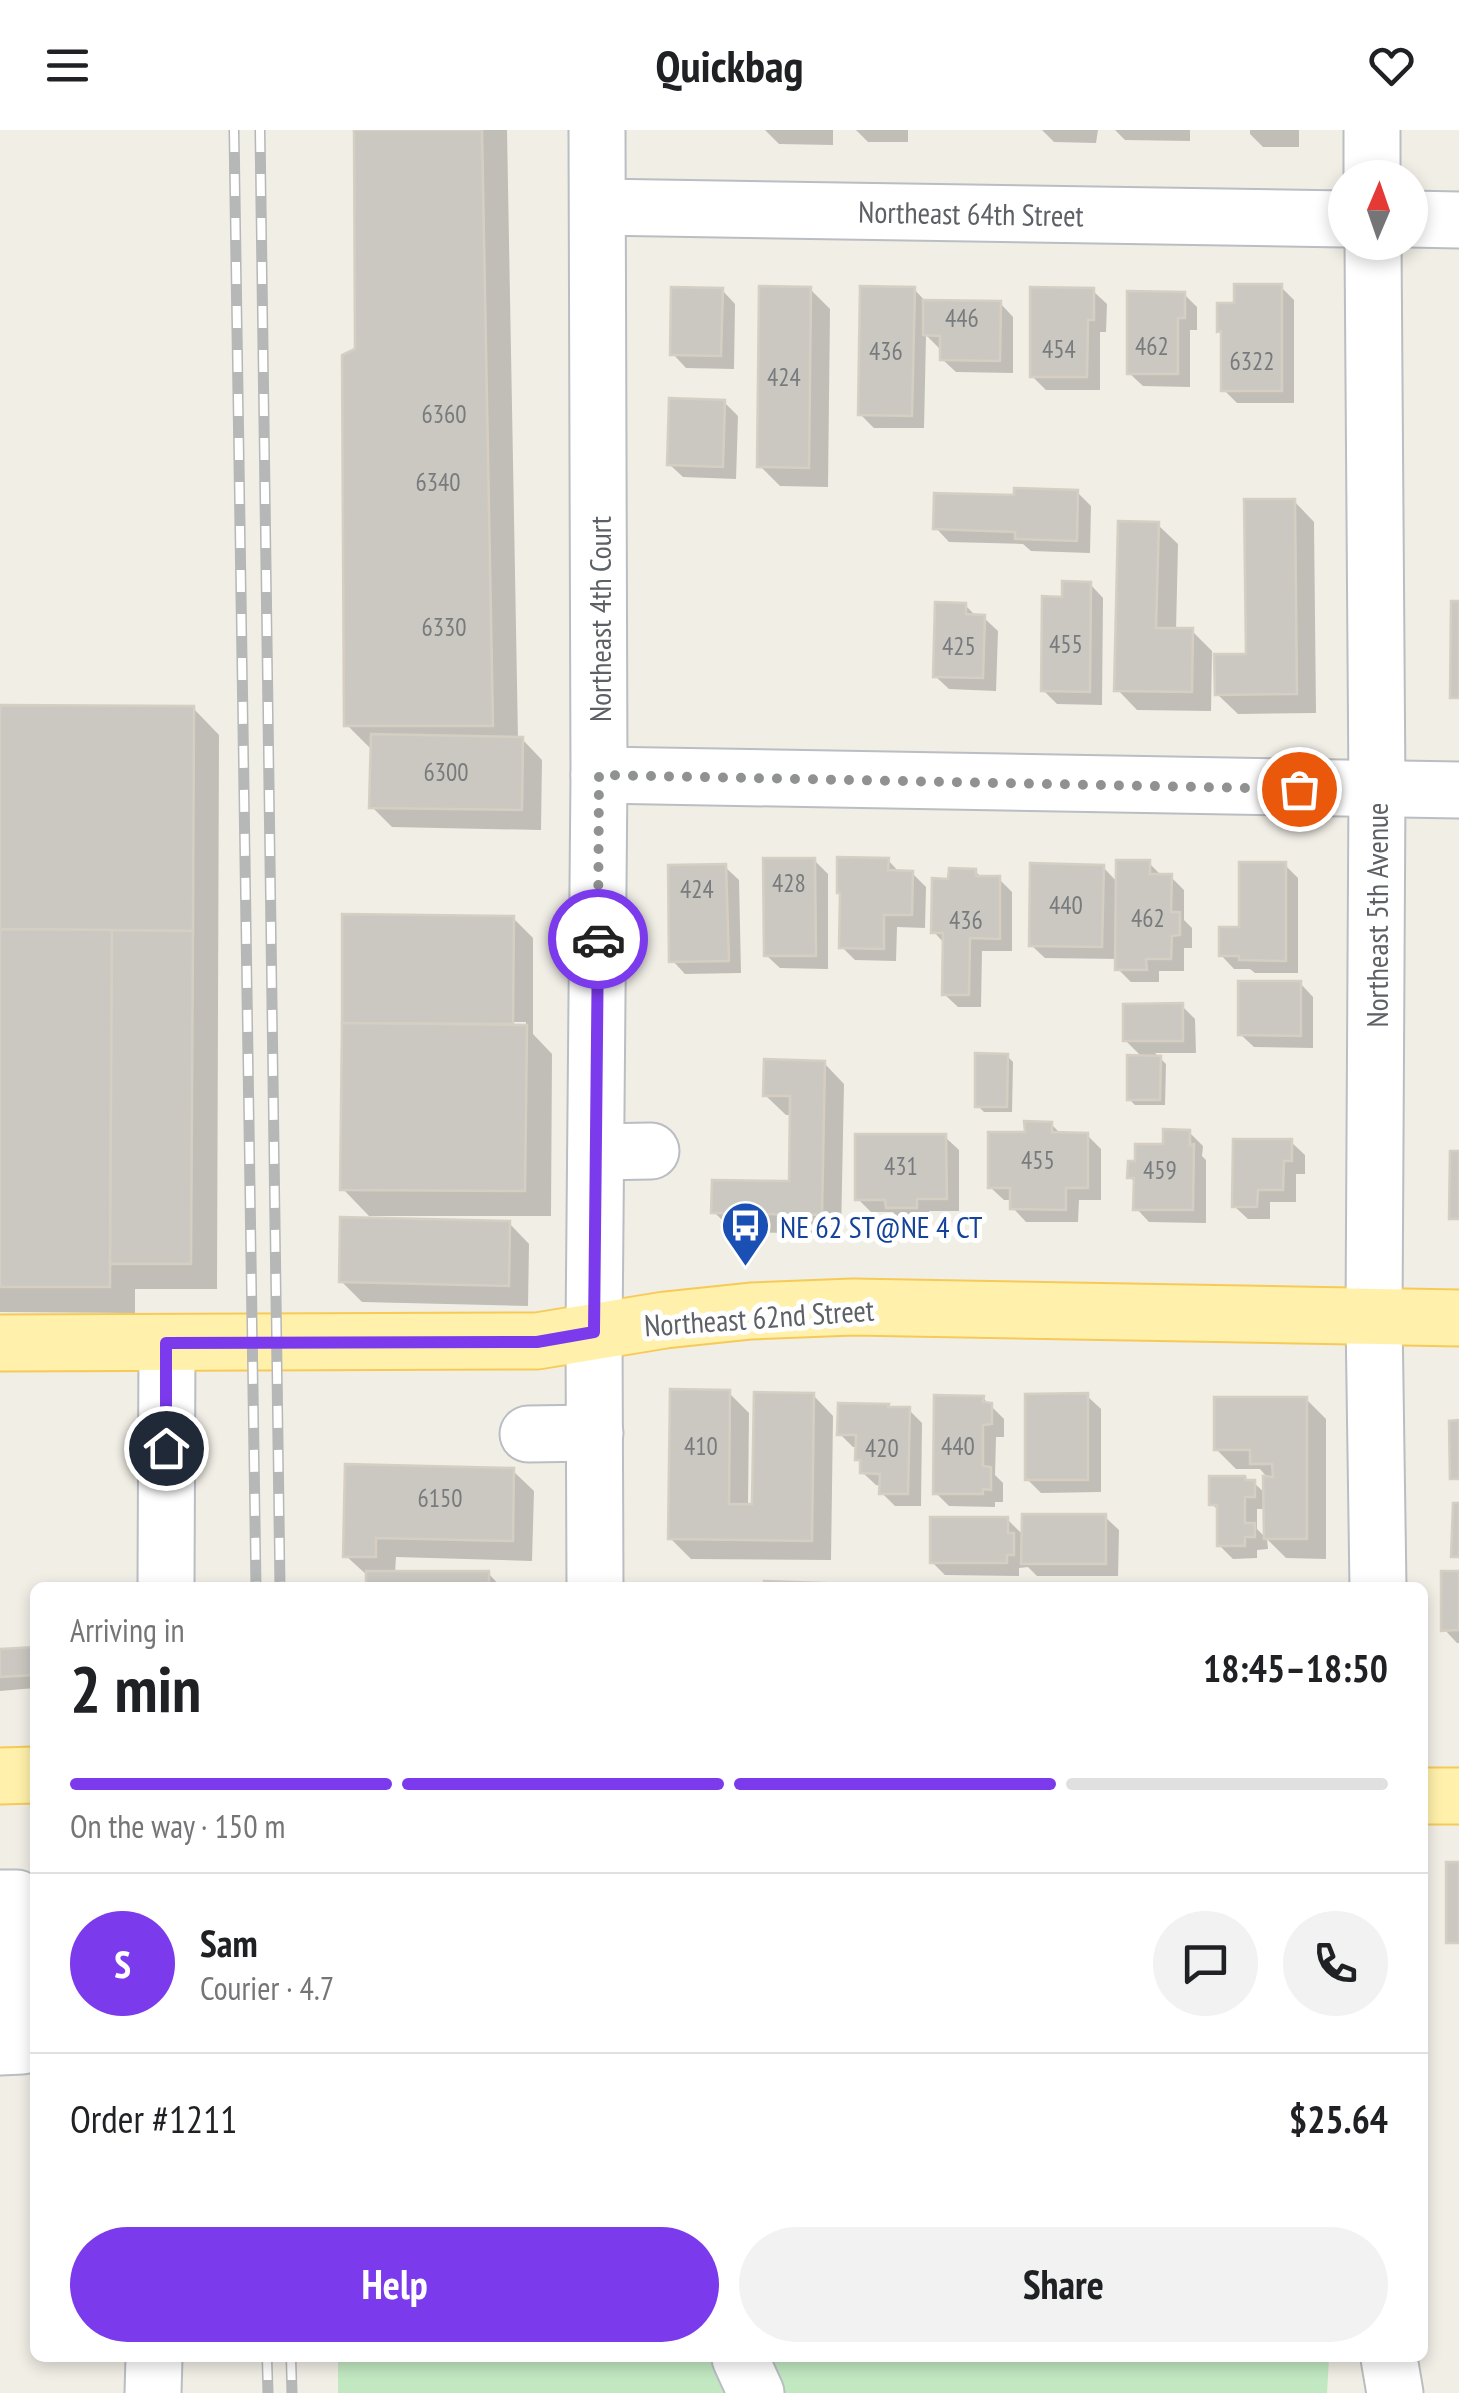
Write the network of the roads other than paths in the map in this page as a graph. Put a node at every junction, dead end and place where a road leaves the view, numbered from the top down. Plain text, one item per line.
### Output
1 (597, 130) edge
2 (1372, 130) edge
3 (1372, 160) edge
4 (598, 207) junction
5 (1328, 218) edge
6 (1428, 219) edge
7 (1459, 220) edge
8 (1373, 260) edge
9 (599, 775) junction
10 (1377, 790) junction
11 (1459, 790) edge
12 (596, 1152) junction
13 (651, 1152) dead end
14 (1374, 1317) junction
15 (1459, 1318) edge
16 (594, 1332) junction
17 (0, 1342) edge
18 (166, 1343) junction
19 (594, 1433) junction
20 (528, 1434) dead end
21 (166, 1582) edge
22 (595, 1582) edge
23 (1378, 1582) edge
24 (30, 1775) edge
25 (0, 1776) edge
26 (1428, 1796) edge
27 (1459, 1796) edge
28 (0, 1898) edge
29 (27, 1958) edge
30 (0, 2047) edge
31 (154, 2362) edge
32 (742, 2362) edge
33 (1390, 2362) edge
34 (153, 2393) edge
35 (756, 2393) edge
36 (1395, 2393) edge

1 - 4 street, Northeast 4th Court
2 - 3 street
4 - 5 street, Northeast 64th Street
4 - 9 street, Northeast 4th Court
6 - 7 street
8 - 10 street, Northeast 5th Avenue
9 - 10 street
9 - 12 street, Northeast 4th Court
10 - 11 street
10 - 14 street, Northeast 5th Avenue
12 - 13 street
12 - 16 street, Northeast 4th Court
14 - 15 main road, Northeast 62nd Street
14 - 16 main road, Northeast 62nd Street
14 - 23 street, Northeast 5th Avenue
16 - 18 main road, Northeast 62nd Street
16 - 19 street, Northeast 4th Court
17 - 18 main road, Northeast 62nd Street
18 - 21 street
19 - 20 street
19 - 22 street, Northeast 4th Court
24 - 25 main road
26 - 27 main road
28 - 29 street
29 - 30 street
31 - 34 street
32 - 35 street
33 - 36 street

